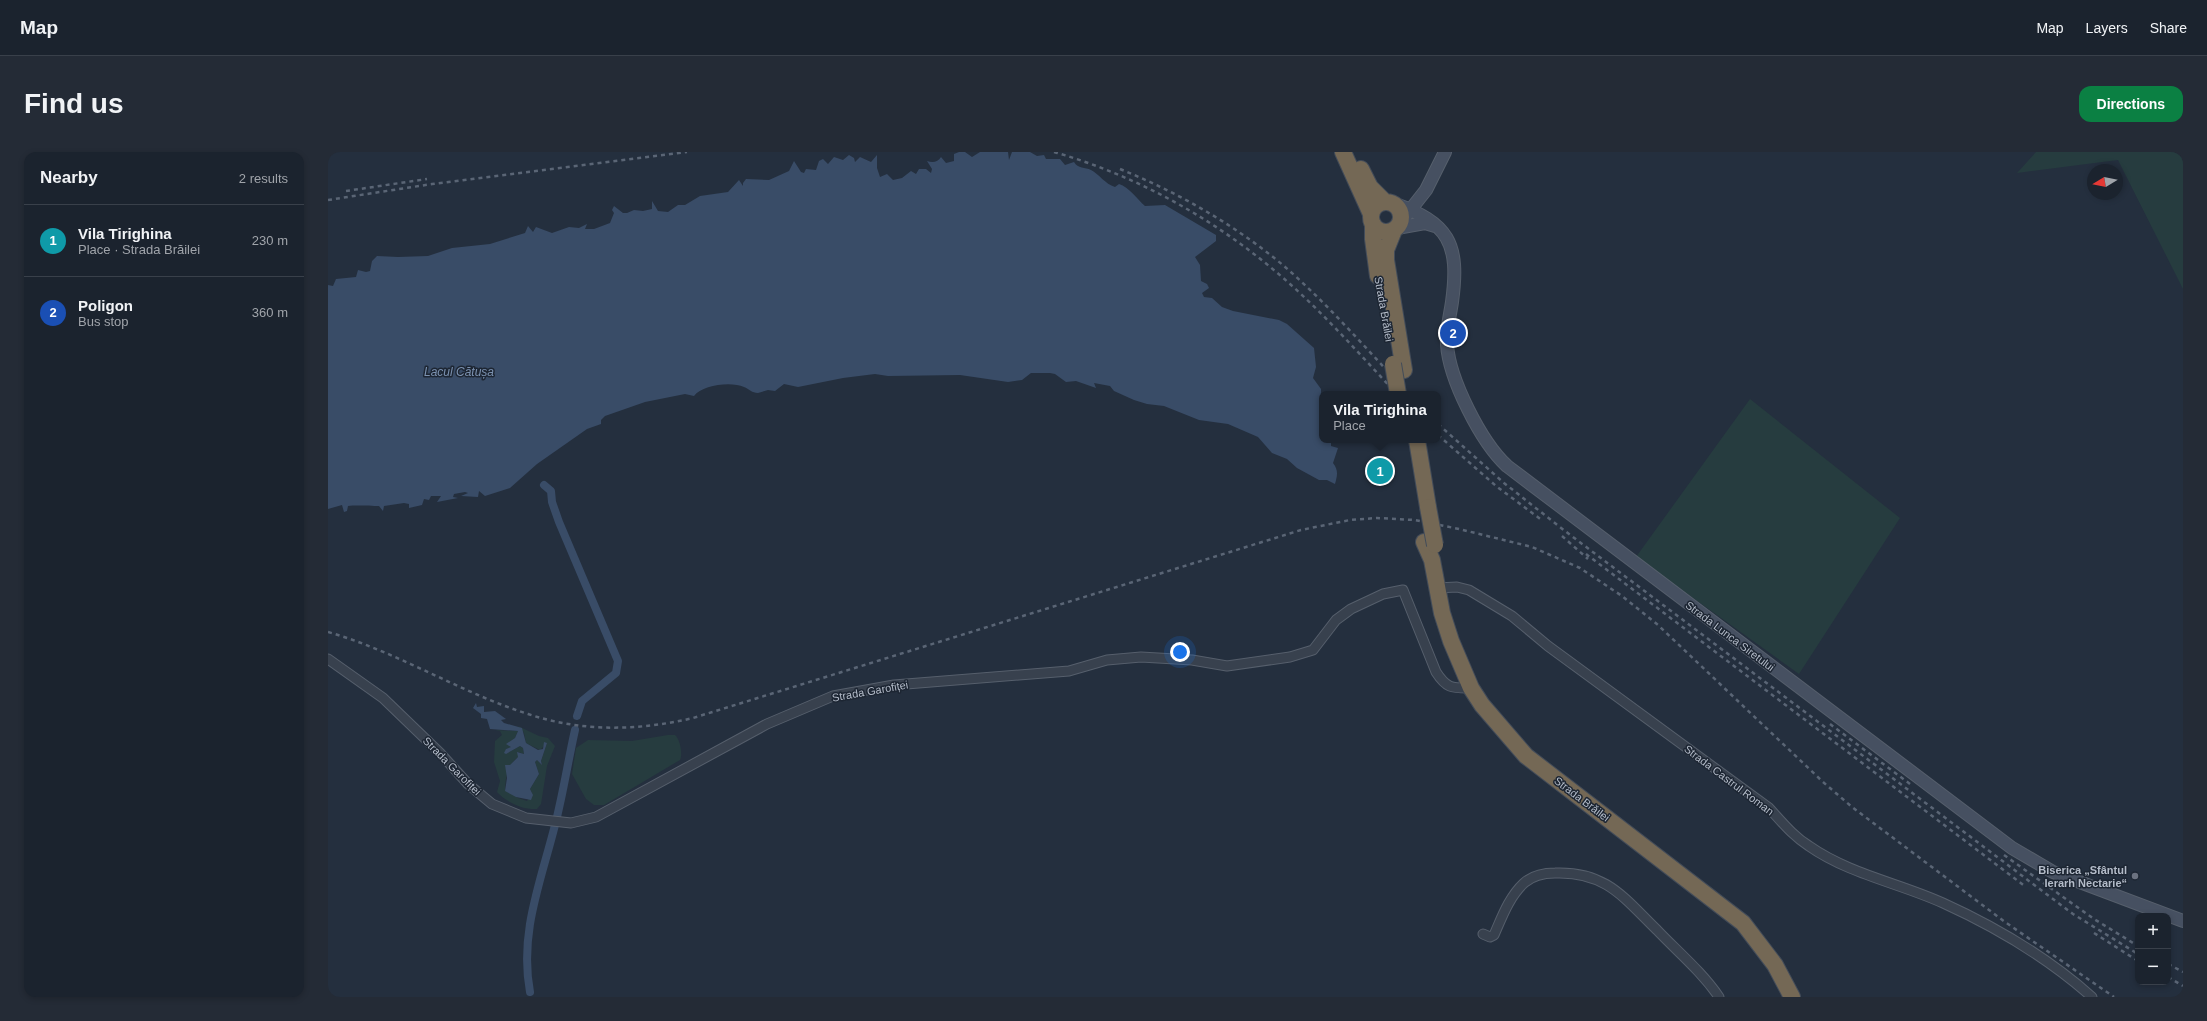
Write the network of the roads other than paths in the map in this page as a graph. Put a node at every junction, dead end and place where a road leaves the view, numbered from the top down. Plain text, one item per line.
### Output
1 (1343, 152) edge
2 (1353, 152) edge
3 (1445, 152) edge
4 (1426, 190) junction
5 (1389, 202) junction
6 (1412, 210) junction
7 (1372, 219) junction
8 (1397, 227) junction
9 (1440, 227) junction
10 (1398, 367) junction
11 (1398, 391) edge
12 (1407, 391) edge
13 (1407, 443) edge
14 (1417, 443) edge
15 (1423, 506) junction
16 (1437, 588) junction
17 (328, 660) edge
18 (1471, 688) junction
19 (2183, 921) edge
20 (1483, 934) dead end
21 (1719, 997) edge
22 (1792, 997) edge
23 (2092, 997) edge

1 - 7 highway, Strada Brăilei
2 - 5 highway
3 - 4 street
4 - 5 street
4 - 6 street
4 - 9 street
5 - 6 street, Strada Lunca Siretului
5 - 7 highway
5 - 8 highway
6 - 8 street
6 - 9 street, Strada Lunca Siretului
7 - 8 highway
7 - 10 highway, Strada Brăilei
8 - 9 street
8 - 10 highway, Strada Brăilei
9 - 19 street, Strada Lunca Siretului
10 - 11 highway, Strada Brăilei, bridge
10 - 12 highway, Strada Brăilei
13 - 15 highway, Strada Brăilei
14 - 15 highway, Strada Brăilei
15 - 16 highway, Strada Brăilei
16 - 18 highway, Strada Brăilei
16 - 23 street, Strada Castrul Roman
17 - 18 street, Strada Garofiței
18 - 22 highway, Strada Brăilei
20 - 21 street

